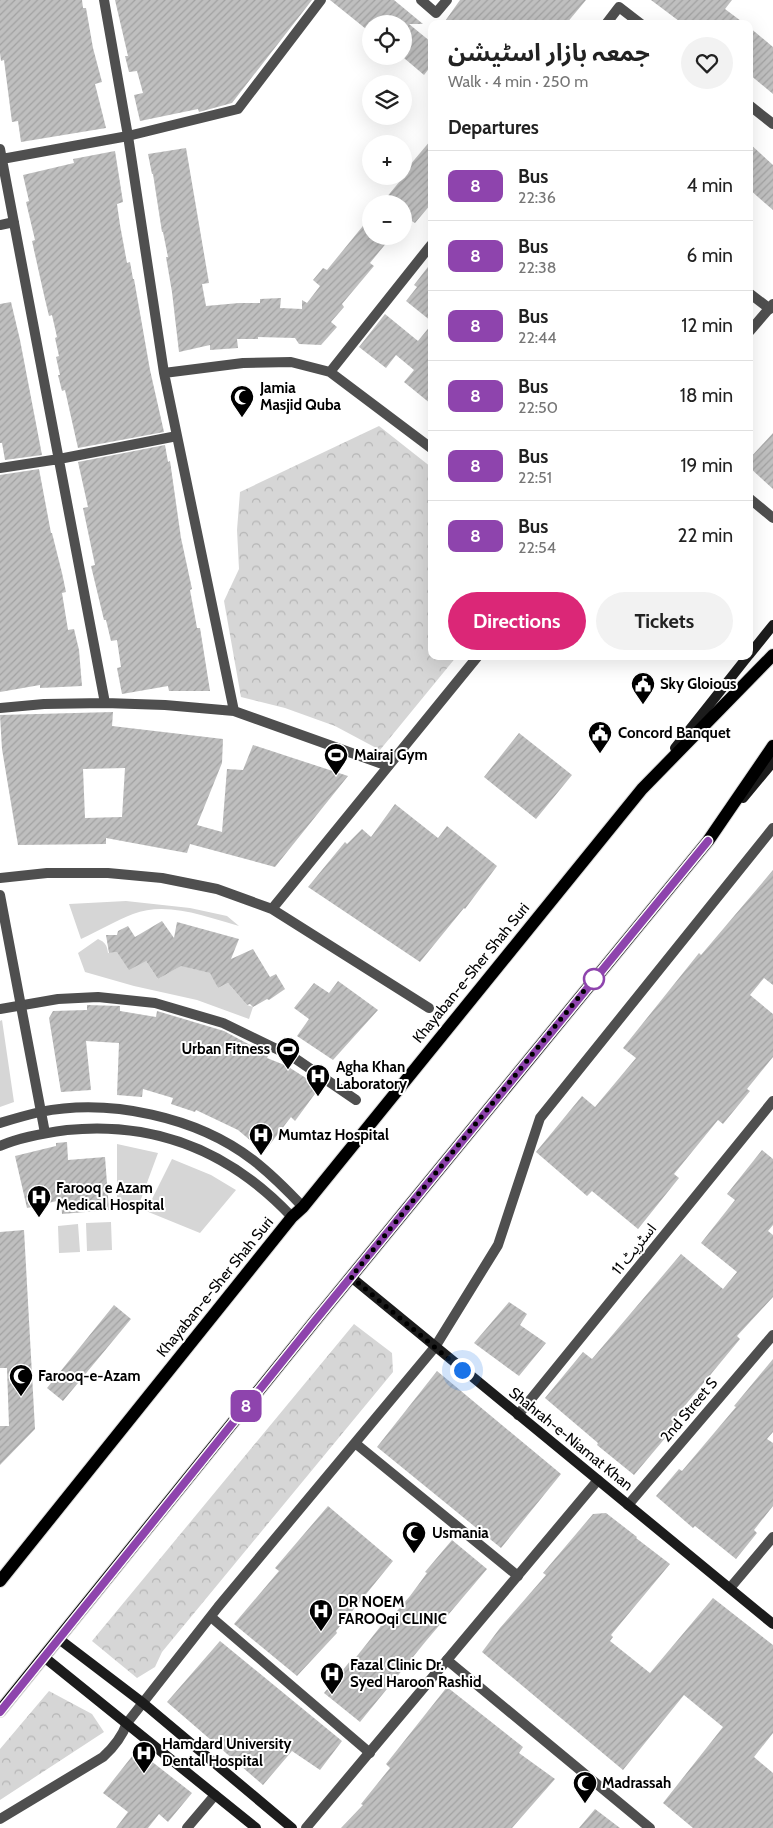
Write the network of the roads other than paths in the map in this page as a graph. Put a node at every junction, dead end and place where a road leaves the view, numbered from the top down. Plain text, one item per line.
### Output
1 (104, 0) edge
2 (321, 0) edge
3 (422, 0) edge
4 (447, 0) edge
5 (609, 20) edge
6 (636, 20) edge
7 (753, 108) edge
8 (773, 124) edge
9 (128, 136) junction
10 (1, 154) edge
11 (14, 222) junction
12 (0, 225) edge
13 (428, 249) edge
14 (753, 295) edge
15 (771, 306) edge
16 (753, 327) edge
17 (330, 372) junction
18 (164, 373) junction
19 (177, 436) junction
20 (428, 446) edge
21 (59, 459) junction
22 (0, 468) edge
23 (753, 501) edge
24 (773, 518) edge
25 (773, 625) edge
26 (753, 650) edge
27 (773, 655) edge
28 (475, 660) edge
29 (745, 660) edge
30 (105, 703) junction
31 (0, 708) edge
32 (234, 711) junction
33 (773, 746) edge
34 (773, 762) edge
35 (388, 766) junction
36 (642, 790) junction
37 (773, 828) edge
38 (708, 841) junction
39 (0, 878) edge
40 (0, 895) edge
41 (272, 909) junction
42 (21, 1004) junction
43 (429, 1008) dead end
44 (0, 1009) edge
45 (356, 1100) dead end
46 (773, 1102) edge
47 (41, 1112) junction
48 (0, 1123) edge
49 (45, 1133) junction
50 (0, 1146) edge
51 (303, 1207) junction
52 (292, 1217) junction
53 (351, 1277) junction
54 (773, 1335) edge
55 (435, 1347) junction
56 (518, 1415) junction
57 (355, 1443) junction
58 (598, 1480) junction
59 (628, 1505) junction
60 (773, 1537) edge
61 (518, 1576) junction
62 (0, 1581) edge
63 (730, 1588) junction
64 (211, 1616) junction
65 (773, 1624) edge
66 (59, 1639) junction
67 (44, 1657) junction
68 (447, 1660) junction
69 (143, 1703) junction
70 (0, 1712) edge
71 (127, 1723) junction
72 (370, 1753) junction
73 (215, 1794) junction
74 (0, 1819) edge
75 (187, 1828) edge
76 (256, 1828) edge
77 (292, 1828) edge
78 (306, 1828) edge
79 (650, 1828) edge

1 - 9 street
2 - 9 street
3 - 4 street
5 - 6 street
7 - 8 street
9 - 10 street
9 - 18 street
10 - 11 street
11 - 12 street
11 - 21 street
13 - 17 street
14 - 15 street
15 - 16 street
17 - 18 street
17 - 20 street
18 - 19 street
19 - 21 street
19 - 32 street
21 - 22 street
21 - 30 street
23 - 24 street
25 - 26 main road
27 - 36 main road, Khayaban-e-Sher Shah Suri
28 - 35 street
29 - 36 main road
30 - 31 street
30 - 32 street
32 - 35 street
33 - 38 main road
34 - 38 main road
35 - 41 street
36 - 51 main road, Khayaban-e-Sher Shah Suri
37 - 55 street
38 - 53 main road
39 - 41 street
40 - 42 street
41 - 43 street
42 - 44 street
42 - 45 street
42 - 47 street
46 - 56 street, اسٹریٹ 11
47 - 48 street
47 - 49 street
47 - 51 street
49 - 50 street
49 - 52 street
51 - 52 main road, Khayaban-e-Sher Shah Suri
52 - 62 main road, Khayaban-e-Sher Shah Suri
53 - 55 main road, Shahrah-e-Niamat Khan
53 - 66 main road
54 - 59 street, 2nd Street S
55 - 56 main road, Shahrah-e-Niamat Khan
55 - 57 street
56 - 58 main road, Shahrah-e-Niamat Khan
57 - 61 street
57 - 64 street
58 - 59 main road, Shahrah-e-Niamat Khan
58 - 61 street
59 - 63 main road, Shahrah-e-Niamat Khan
60 - 63 street
61 - 68 street
63 - 65 main road, Shahrah-e-Niamat Khan
64 - 69 street
64 - 72 street
66 - 67 main road
66 - 69 main road
67 - 70 main road
67 - 71 main road
68 - 72 street
68 - 79 street
69 - 71 street
69 - 77 main road
71 - 73 main road
71 - 74 street
72 - 78 street
73 - 75 street
73 - 76 main road

